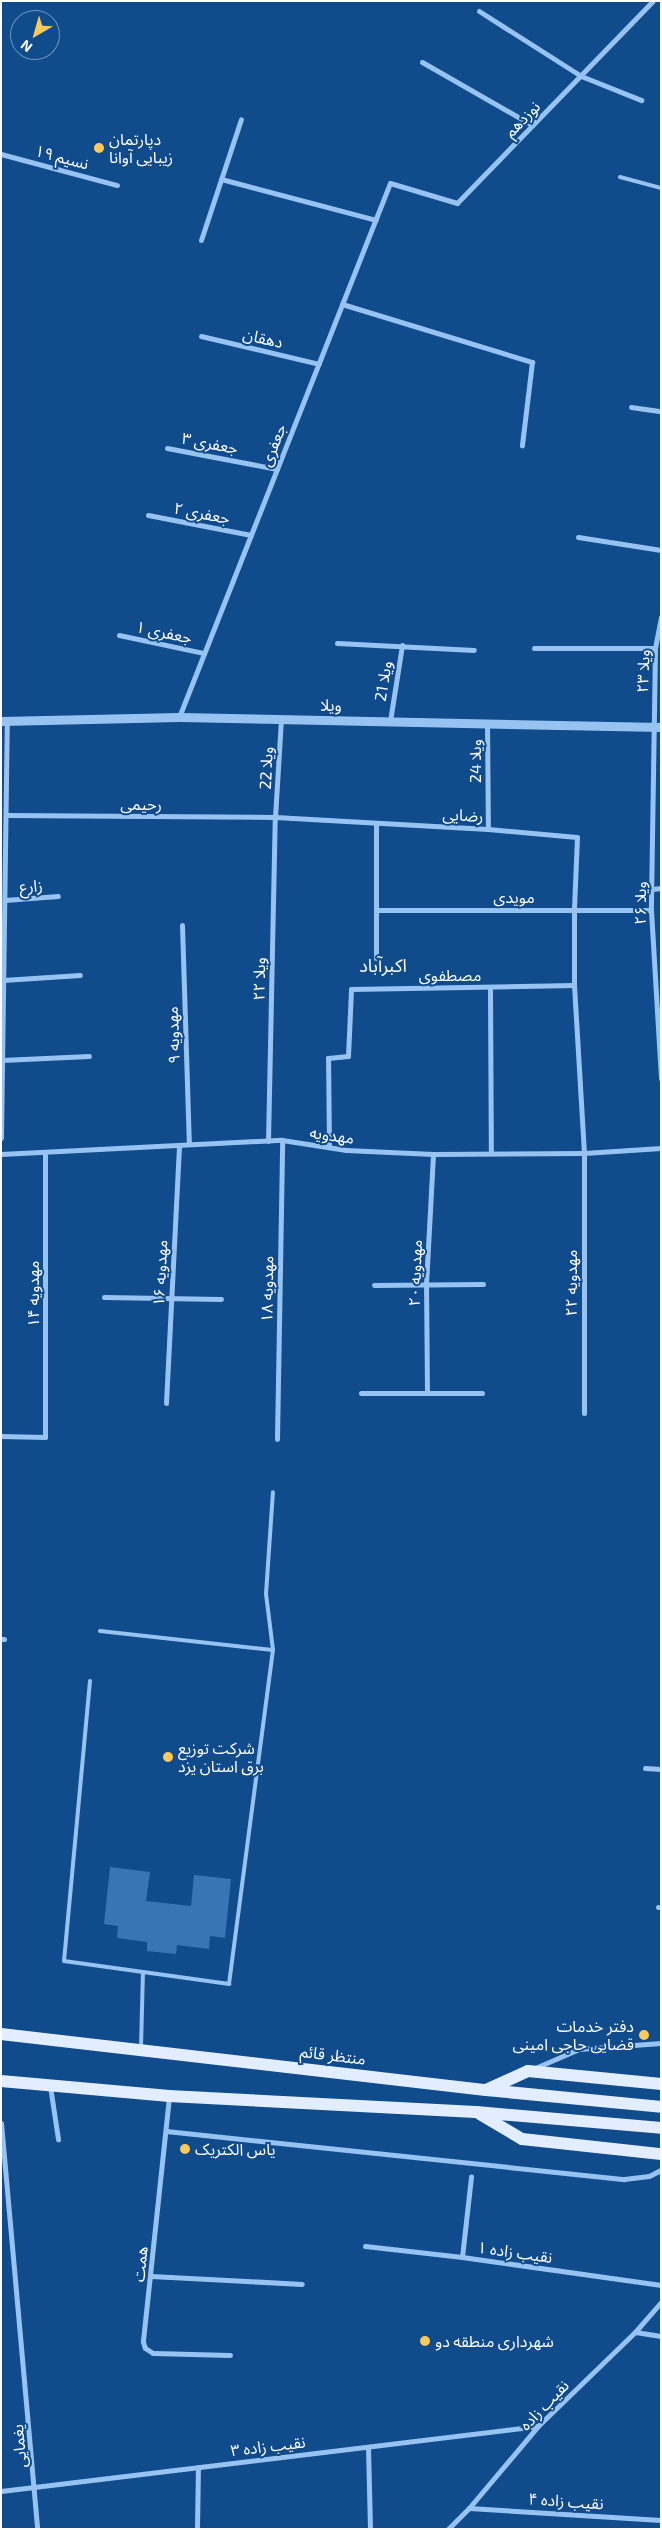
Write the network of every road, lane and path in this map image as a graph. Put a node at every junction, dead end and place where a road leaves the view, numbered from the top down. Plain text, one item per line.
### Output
1 (653, 1) edge
2 (479, 11) dead end
3 (422, 62) dead end
4 (581, 76) junction
5 (641, 100) dead end
6 (241, 119) dead end
7 (532, 125) junction
8 (1, 154) edge
9 (620, 177) dead end
10 (221, 179) junction
11 (390, 183) joint
12 (117, 185) dead end
13 (661, 188) edge
14 (376, 220) junction
15 (201, 240) dead end
16 (342, 304) junction
17 (201, 336) dead end
18 (319, 364) junction
19 (631, 406) dead end
20 (661, 411) edge
21 (522, 445) dead end
22 (167, 448) dead end
23 (277, 469) junction
24 (148, 516) dead end
25 (251, 535) junction
26 (578, 537) dead end
27 (661, 550) edge
28 (661, 617) edge
29 (119, 636) dead end
30 (337, 644) dead end
31 (402, 645) junction
32 (534, 648) dead end
33 (656, 648) junction
34 (474, 650) dead end
35 (204, 653) junction
36 (179, 717) junction
37 (281, 720) junction
38 (4, 721) edge
39 (390, 721) junction
40 (487, 723) junction
41 (657, 727) edge
42 (6, 815) junction
43 (275, 818) junction
44 (376, 823) junction
45 (488, 829) junction
46 (661, 888) edge
47 (652, 889) junction
48 (58, 896) dead end
49 (5, 900) junction
50 (377, 910) junction
51 (574, 910) junction
52 (651, 910) junction
53 (182, 925) dead end
54 (376, 958) dead end
55 (80, 975) dead end
56 (3, 980) junction
57 (574, 985) junction
58 (490, 988) junction
59 (89, 1056) dead end
60 (2, 1060) edge
61 (661, 1078) edge
62 (1, 1138) edge
63 (282, 1140) junction
64 (268, 1141) junction
65 (189, 1144) junction
66 (178, 1145) junction
67 (329, 1148) junction
68 (661, 1148) edge
69 (45, 1152) junction
70 (491, 1153) junction
71 (584, 1153) junction
72 (1, 1154) edge
73 (433, 1154) junction
74 (426, 1284) junction
75 (484, 1284) dead end
76 (374, 1285) dead end
77 (104, 1297) dead end
78 (171, 1298) junction
79 (221, 1299) dead end
80 (361, 1392) dead end
81 (427, 1393) junction
82 (482, 1393) dead end
83 (166, 1403) dead end
84 (584, 1413) dead end
85 (1, 1436) edge
86 (277, 1440) dead end
87 (273, 1492) dead end
88 (100, 1631) dead end
89 (273, 1650) junction
90 (90, 1681) dead end
91 (645, 1768) dead end
92 (661, 1769) edge
93 (143, 1972) junction
94 (1, 2034) edge
95 (661, 2043) edge
96 (140, 2049) junction
97 (528, 2071) junction
98 (1, 2081) edge
99 (661, 2084) edge
100 (50, 2085) junction
101 (486, 2090) junction
102 (170, 2096) junction
103 (661, 2107) edge
104 (476, 2112) junction
105 (1, 2122) edge
106 (661, 2128) edge
107 (166, 2131) junction
108 (58, 2139) dead end
109 (661, 2154) edge
110 (661, 2170) edge
111 (471, 2176) dead end
112 (365, 2246) dead end
113 (462, 2257) junction
114 (151, 2276) junction
115 (302, 2284) dead end
116 (661, 2286) edge
117 (661, 2302) edge
118 (635, 2332) junction
119 (661, 2336) edge
120 (230, 2355) dead end
121 (538, 2426) junction
122 (368, 2447) junction
123 (198, 2468) junction
124 (35, 2487) junction
125 (1, 2492) edge
126 (470, 2508) junction
127 (661, 2520) edge
128 (37, 2529) edge
129 (197, 2529) edge
130 (370, 2529) edge
131 (448, 2529) edge

1 - 4 street, نوزدهم
2 - 4 street
3 - 7 street
4 - 5 street
4 - 7 street, نوزدهم
6 - 10 street
7 - 11 street, نوزدهم
8 - 12 street, نسیم ۱۹
9 - 13 lane
10 - 14 street
10 - 15 street
11 - 14 street, جعفری
14 - 16 street, جعفری
16 - 18 street, جعفری
16 - 21 street
17 - 18 street, دهقان
18 - 23 street, جعفری
19 - 20 street
22 - 23 street, جعفری ۳
23 - 25 street, جعفری
24 - 25 street, جعفری ۲
25 - 35 street, جعفری
26 - 27 street
28 - 33 street, ویلا ۲۳
29 - 35 street, جعفری ۱
30 - 31 street, ویلا 21
31 - 34 street, ویلا 21
31 - 39 street, ویلا 21
32 - 33 street
33 - 41 street, ویلا ۲۳
35 - 36 street, جعفری
36 - 37 street, ویلا
36 - 38 street, ویلا
37 - 39 street, ویلا
37 - 43 street, ویلا 22
38 - 42 street
39 - 40 street, ویلا
40 - 41 street, ویلا
40 - 45 street, ویلا 24
41 - 47 street, ویلا ۲۶
42 - 43 street, رحیمی
42 - 49 street
43 - 44 street, رضایی
43 - 64 street, ویلا ۲۲
44 - 45 street, رضایی
44 - 50 street
45 - 51 street, رضایی
46 - 47 street
47 - 52 street, ویلا ۲۶
48 - 49 street, زارع
49 - 56 street
50 - 51 street, مویدی
50 - 54 street
51 - 52 street, مویدی
51 - 57 street
52 - 61 street, ویلا ۲۶
53 - 65 street, مهدویه ۹
55 - 56 street
56 - 60 street
57 - 58 street, مصطفوی
57 - 71 street
58 - 67 street, مصطفوی
58 - 70 street
59 - 60 street
60 - 62 street
63 - 64 street, مهدویه
63 - 67 street, مهدویه
63 - 86 street, مهدویه ۱۸
64 - 65 street, مهدویه
65 - 66 street, مهدویه
66 - 69 street, مهدویه
66 - 78 street, مهدویه ۱۶
67 - 73 street, مهدویه
68 - 71 street, مهدویه
69 - 72 street, مهدویه
69 - 85 street, مهدویه ۱۴
70 - 71 street, مهدویه
70 - 73 street, مهدویه
71 - 84 street, مهدویه ۲۲
73 - 74 street, مهدویه ۲۰
74 - 75 street
74 - 76 street
74 - 81 street, مهدویه ۲۰
77 - 78 street
78 - 79 street
78 - 83 street, مهدویه ۱۶
80 - 81 street
81 - 82 street
87 - 89 lane
88 - 89 lane
89 - 93 lane
90 - 93 lane
91 - 92 street
93 - 96 lane
94 - 96 main road, منتظر قائم
95 - 97 street
96 - 101 main road, منتظر قائم
97 - 99 main road
97 - 101 main road
98 - 100 main road
100 - 102 main road
100 - 108 street
101 - 103 main road, منتظر قائم
102 - 104 main road
102 - 107 street, همت
104 - 106 main road
104 - 109 main road
105 - 124 street, یغمایی
107 - 110 street
107 - 114 street, همت
111 - 113 street
112 - 113 street, نقیب زاده ۱
113 - 116 street, نقیب زاده ۱
114 - 115 street
114 - 120 street, همت
117 - 118 street, نقیب زاده
118 - 119 street
118 - 121 street, نقیب زاده
121 - 122 street, نقیب زاده ۳
121 - 126 street, نقیب زاده
122 - 123 street, نقیب زاده ۳
122 - 130 street
123 - 124 street, نقیب زاده ۳
123 - 129 street
124 - 125 street, نقیب زاده ۳
124 - 128 street, یغمایی
126 - 127 street, نقیب زاده ۴
126 - 131 street, نقیب زاده

